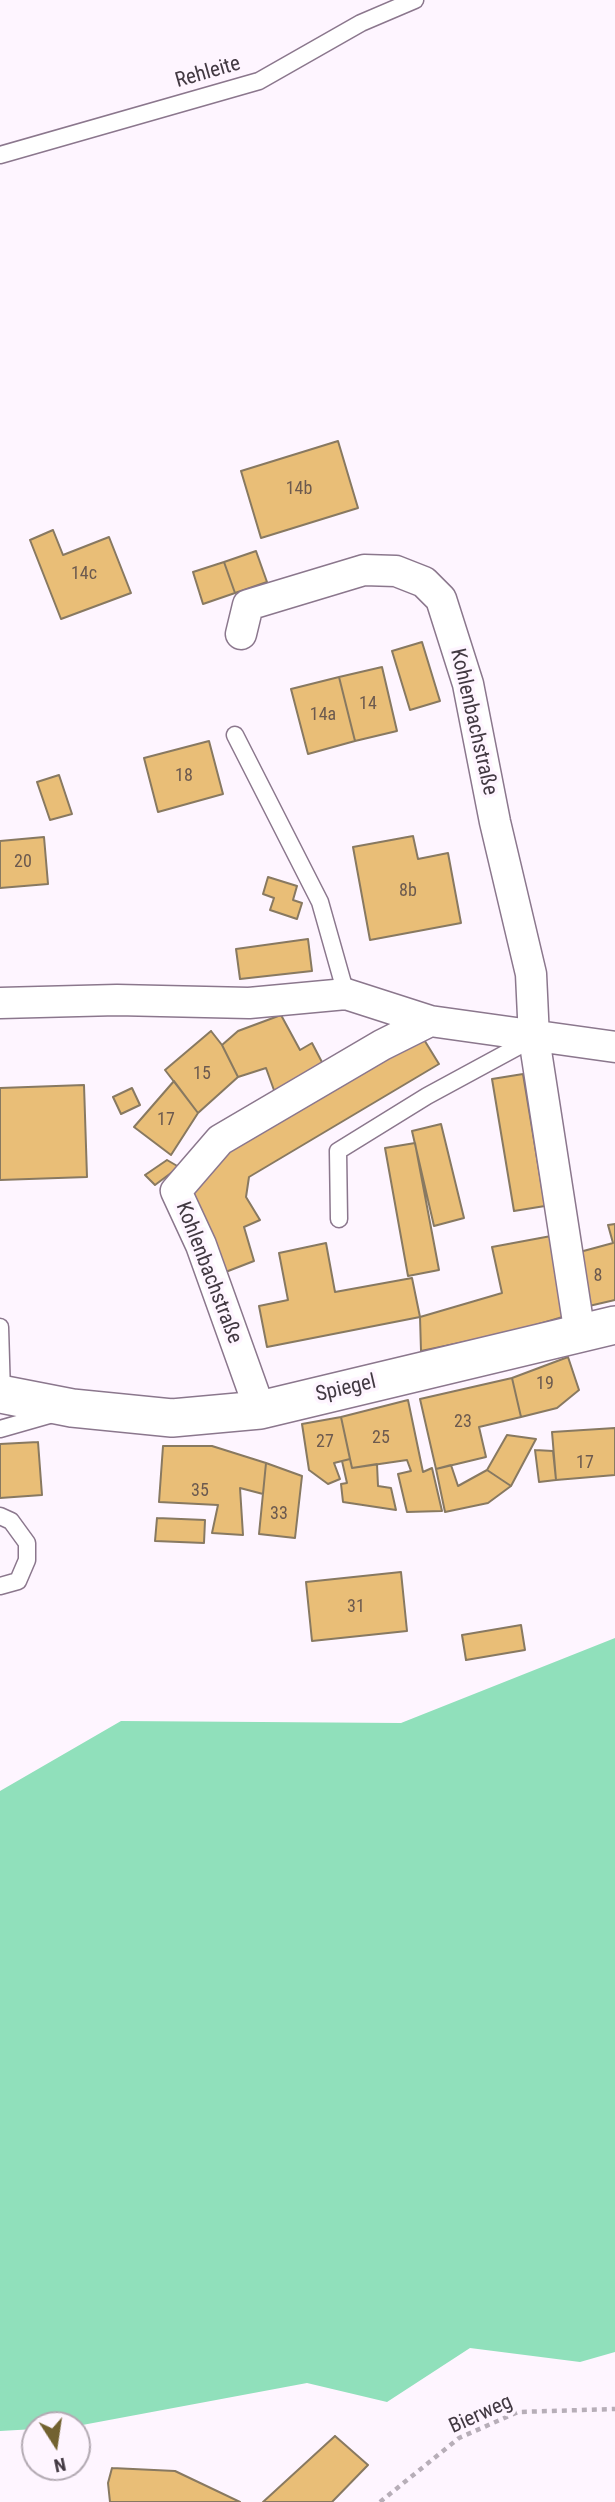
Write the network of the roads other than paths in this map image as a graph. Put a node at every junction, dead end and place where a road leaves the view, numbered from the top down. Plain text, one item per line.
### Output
1 (415, 0) edge
2 (0, 155) edge
3 (241, 634) dead end
4 (235, 735) dead end
5 (346, 994) junction
6 (0, 1003) edge
7 (430, 1021) junction
8 (534, 1038) junction
9 (615, 1047) edge
10 (339, 1219) dead end
11 (615, 1325) edge
12 (0, 1327) edge
13 (580, 1335) junction
14 (1, 1406) edge
15 (260, 1410) junction
16 (0, 1516) edge
17 (0, 1587) edge

1 - 2 lane, Rehleite
3 - 8 street, Kohlenbachstraße
4 - 5 lane
5 - 6 street
5 - 7 street
7 - 8 street
7 - 15 street, Kohlenbachstraße
8 - 9 street
8 - 10 lane
8 - 13 street, Kohlenbachstraße
11 - 13 street, Spiegel
12 - 14 lane
13 - 15 street, Spiegel
14 - 15 street, Spiegel
16 - 17 lane

